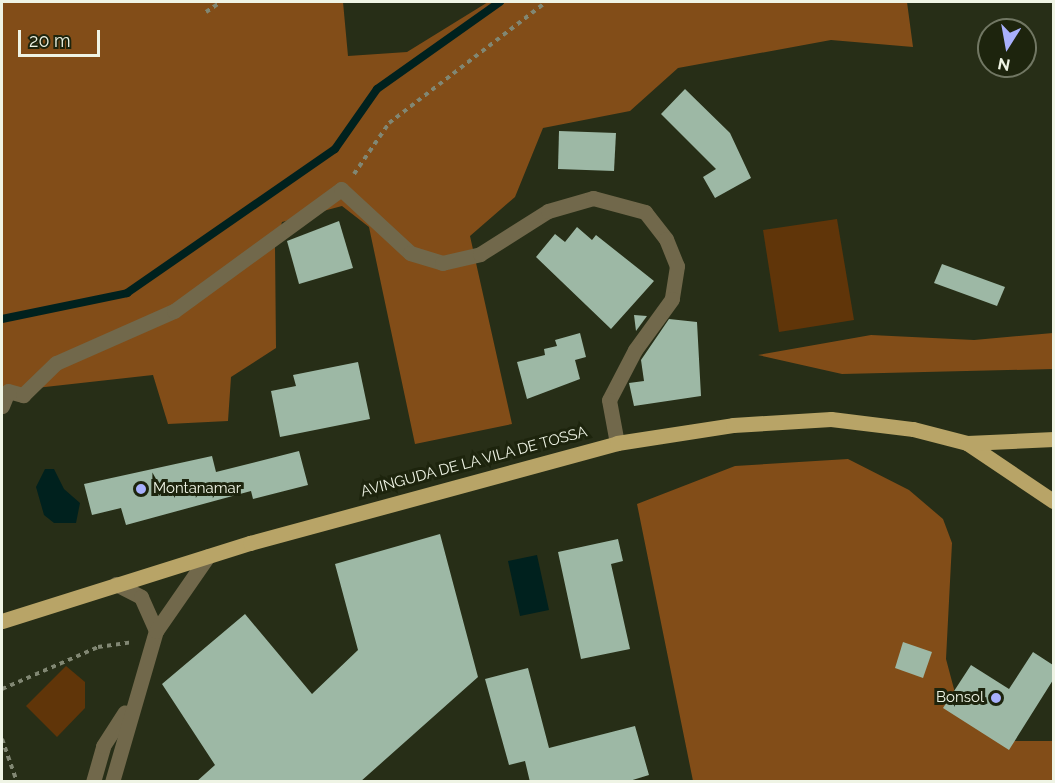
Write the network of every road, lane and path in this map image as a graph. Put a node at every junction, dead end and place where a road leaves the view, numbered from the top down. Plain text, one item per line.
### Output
1 (221, 2) edge
2 (546, 2) edge
3 (206, 12) dead end
4 (342, 189) junction
5 (2, 406) edge
6 (1053, 439) edge
7 (617, 443) junction
8 (967, 443) junction
9 (1053, 483) edge
10 (1053, 502) edge
11 (208, 556) junction
12 (116, 584) junction
13 (2, 621) edge
14 (156, 631) junction
15 (141, 641) dead end
16 (2, 688) edge
17 (132, 702) junction
18 (2, 739) edge
19 (17, 782) edge
20 (93, 782) edge
21 (112, 782) edge

1 - 3 path
2 - 4 path
4 - 5 street
4 - 7 street
6 - 8 main road, AVINGUDA DE LA VILA DE TOSSA
7 - 8 main road, AVINGUDA DE LA VILA DE TOSSA
7 - 11 main road, AVINGUDA DE LA VILA DE TOSSA
8 - 10 main road, AVINGUDA DE LA VILA DE TOSSA
9 - 10 main road
11 - 12 main road, AVINGUDA DE LA VILA DE TOSSA
11 - 14 street
12 - 13 main road, AVINGUDA DE LA VILA DE TOSSA
12 - 14 street
14 - 17 street
15 - 16 path
17 - 20 street
17 - 21 street
18 - 19 path

